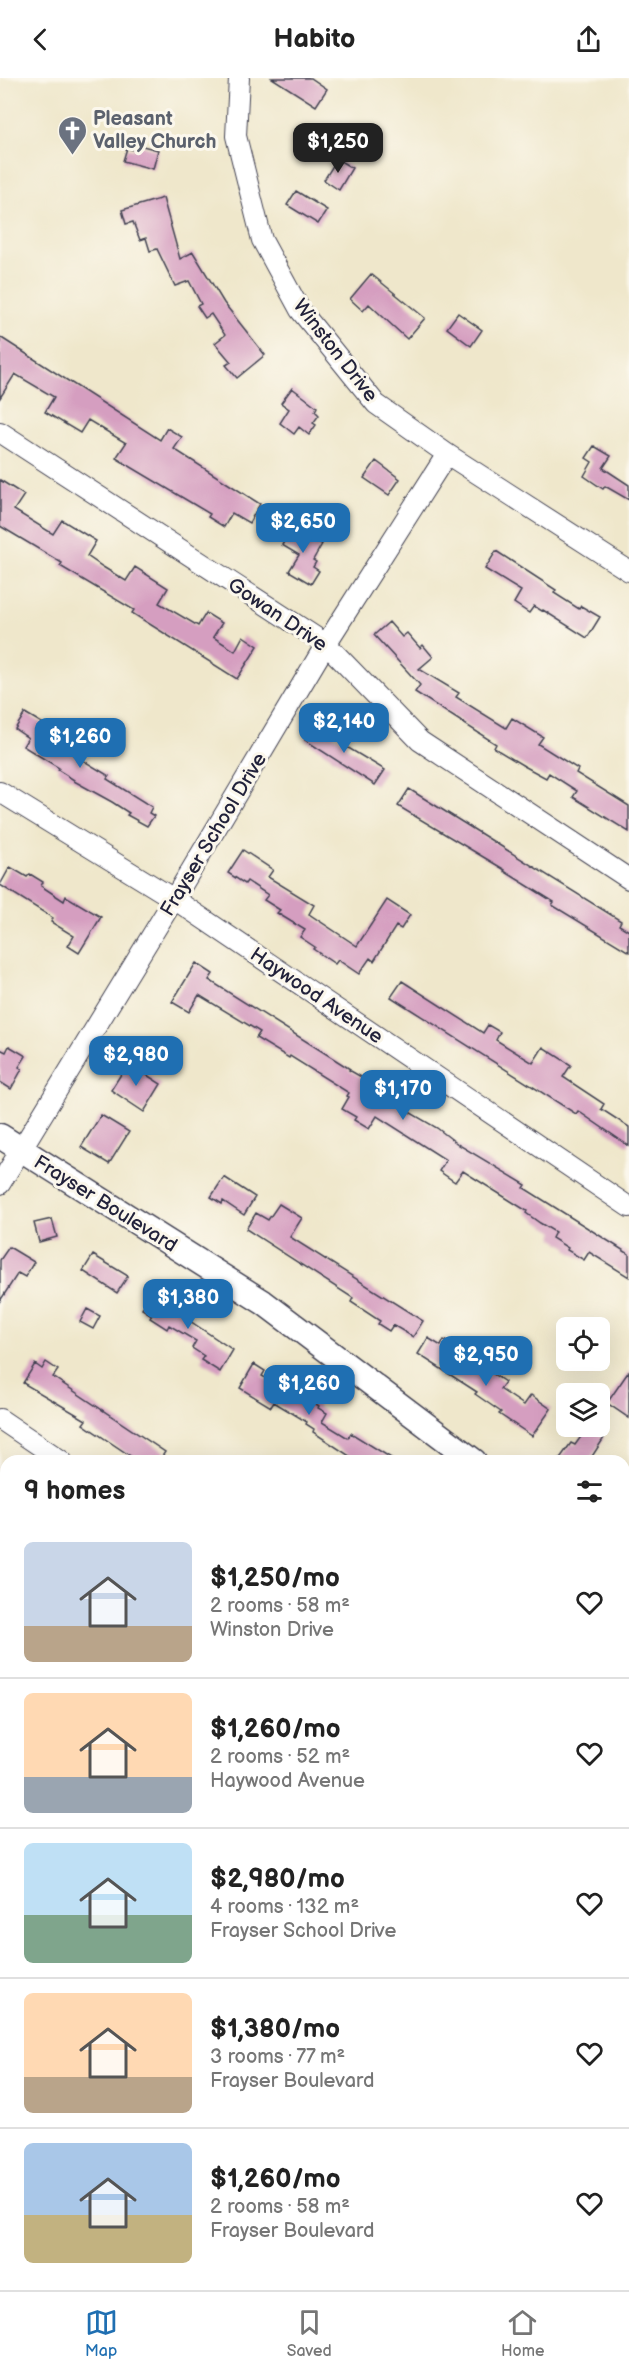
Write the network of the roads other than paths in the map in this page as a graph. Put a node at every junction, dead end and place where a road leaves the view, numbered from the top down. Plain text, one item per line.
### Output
1 (239, 78) edge
2 (0, 432) edge
3 (447, 454) junction
4 (629, 571) edge
5 (326, 644) junction
6 (0, 792) edge
7 (629, 879) edge
8 (174, 899) junction
9 (0, 1136) edge
10 (23, 1150) junction
11 (0, 1184) edge
12 (629, 1207) edge
13 (0, 1419) edge
14 (53, 1455) edge
15 (466, 1455) edge

1 - 3 street, Winston Drive
2 - 5 street, Gowan Drive
3 - 4 street, Winston Drive
3 - 5 street, Frayser School Drive
5 - 7 street, Gowan Drive
5 - 8 street, Frayser School Drive
6 - 8 street, Haywood Avenue
8 - 10 street, Frayser School Drive
8 - 12 street, Haywood Avenue
9 - 10 main road, Frayser Boulevard
10 - 11 street, Frayser School Drive
10 - 15 main road, Frayser Boulevard
13 - 14 street

